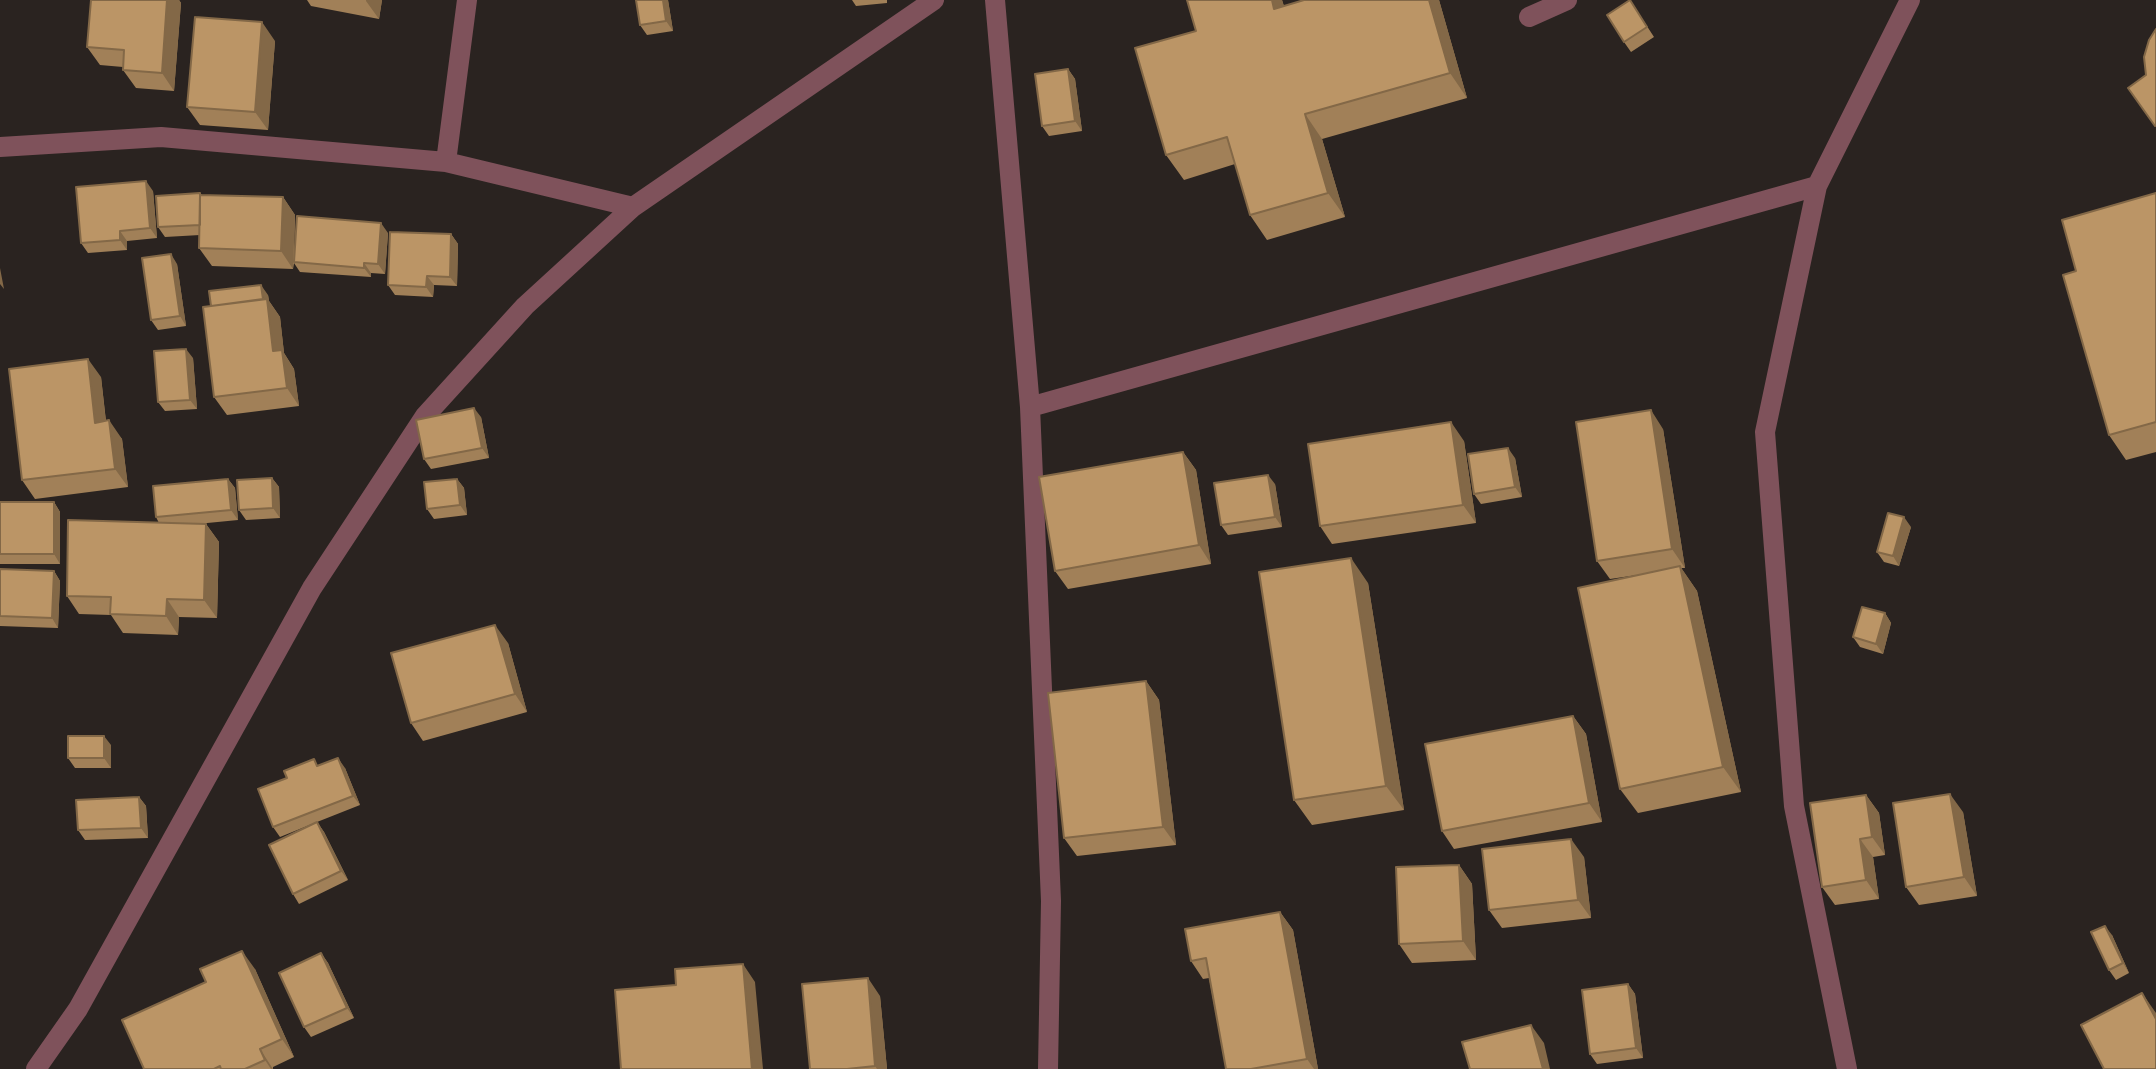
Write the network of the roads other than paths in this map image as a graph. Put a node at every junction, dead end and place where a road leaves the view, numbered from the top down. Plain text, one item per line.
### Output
1 (467, 0) edge
2 (934, 0) edge
3 (995, 0) edge
4 (1567, 0) edge
5 (1910, 0) edge
6 (1529, 17) dead end
7 (0, 147) edge
8 (446, 162) junction
9 (1817, 186) junction
10 (633, 207) junction
11 (1030, 407) junction
12 (36, 1069) edge
13 (1048, 1069) edge
14 (1847, 1069) edge

1 - 8 street
2 - 10 street
3 - 11 street
4 - 6 street
5 - 9 street
7 - 8 street
8 - 10 street
9 - 11 street
9 - 14 street
10 - 12 street
11 - 13 street

